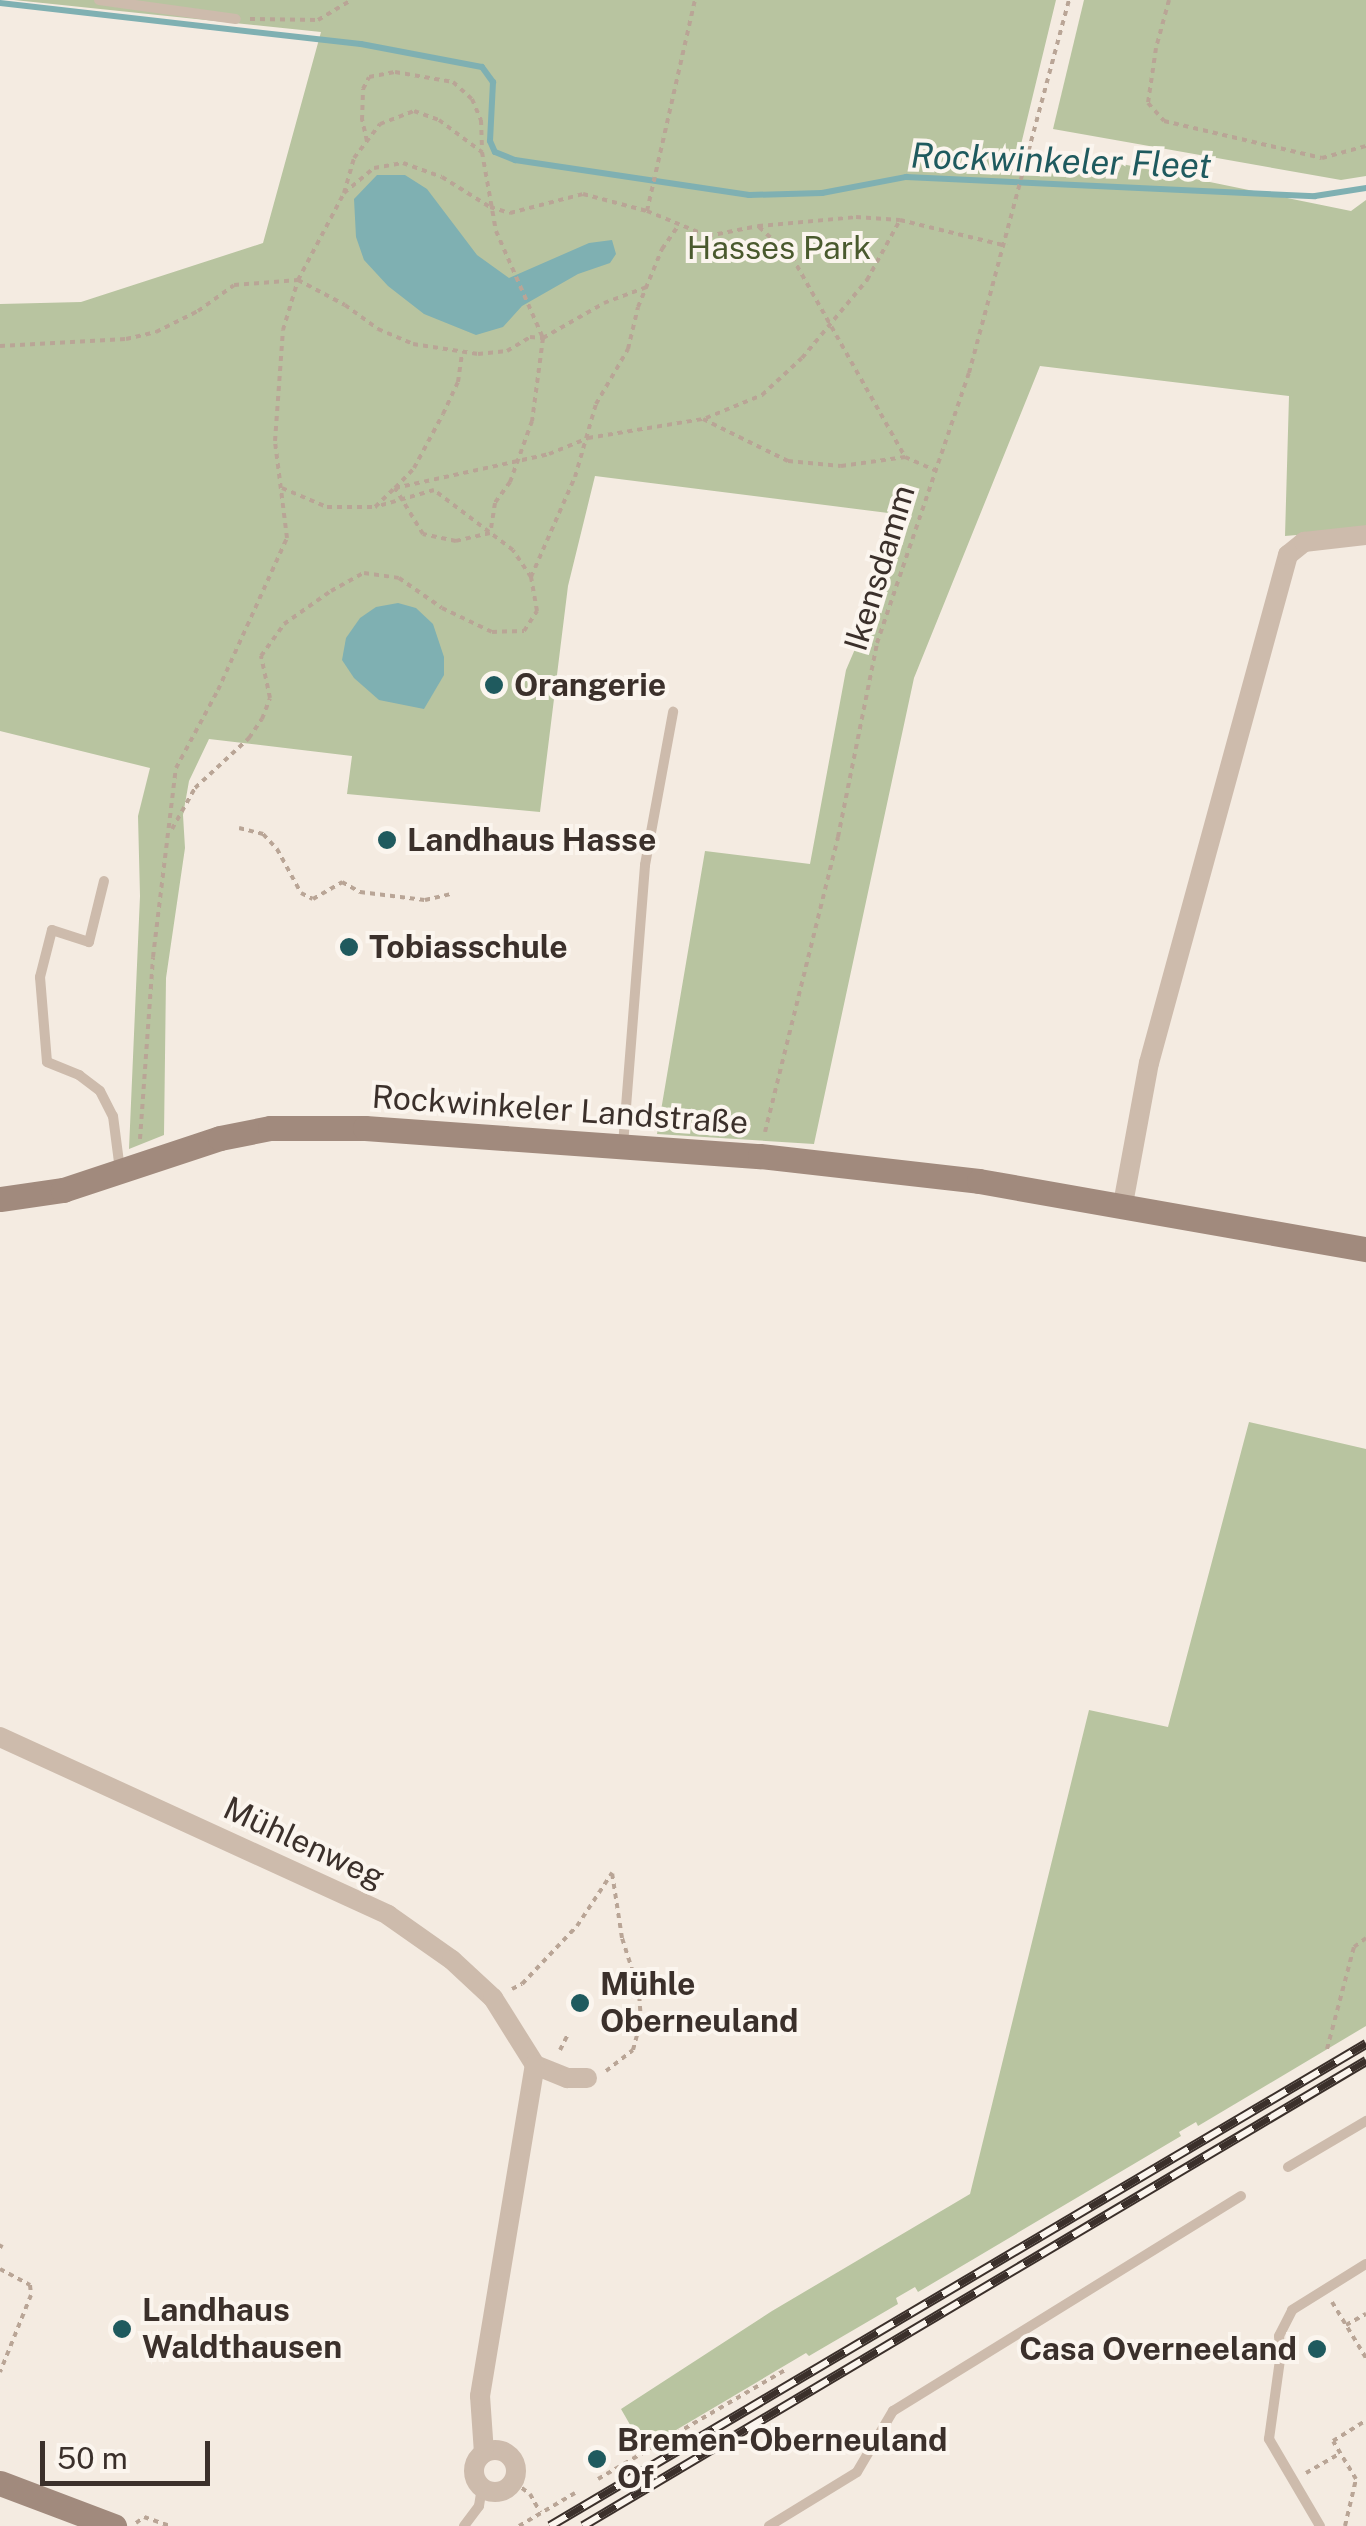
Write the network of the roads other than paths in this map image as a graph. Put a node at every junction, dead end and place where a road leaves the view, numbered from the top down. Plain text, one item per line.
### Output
1 (99, 0) edge
2 (236, 19) road end
3 (1366, 535) edge
4 (673, 712) dead end
5 (104, 881) dead end
6 (623, 1146) junction
7 (131, 1168) junction
8 (0, 1199) edge
9 (1123, 1204) junction
10 (1366, 1249) edge
11 (0, 1738) edge
12 (535, 2065) junction
13 (587, 2078) road end
14 (1366, 2121) edge
15 (1288, 2168) dead end
16 (1241, 2196) dead end
17 (1366, 2264) edge
18 (484, 2453) junction
19 (0, 2484) edge
20 (482, 2488) junction
21 (114, 2526) edge
22 (464, 2526) edge
23 (769, 2526) edge
24 (1320, 2526) edge

1 - 2 lane
3 - 9 street
4 - 6 lane
5 - 7 lane
6 - 7 main road, Rockwinkeler Landstraße
6 - 9 main road, Rockwinkeler Landstraße
7 - 8 main road, Rockwinkeler Landstraße
9 - 10 main road, Rockwinkeler Landstraße
11 - 12 street, Mühlenweg
12 - 13 street
12 - 18 street
14 - 15 lane
16 - 23 lane
17 - 24 lane
18 - 20 street
18 - 20 street
19 - 21 main road
20 - 22 lane

